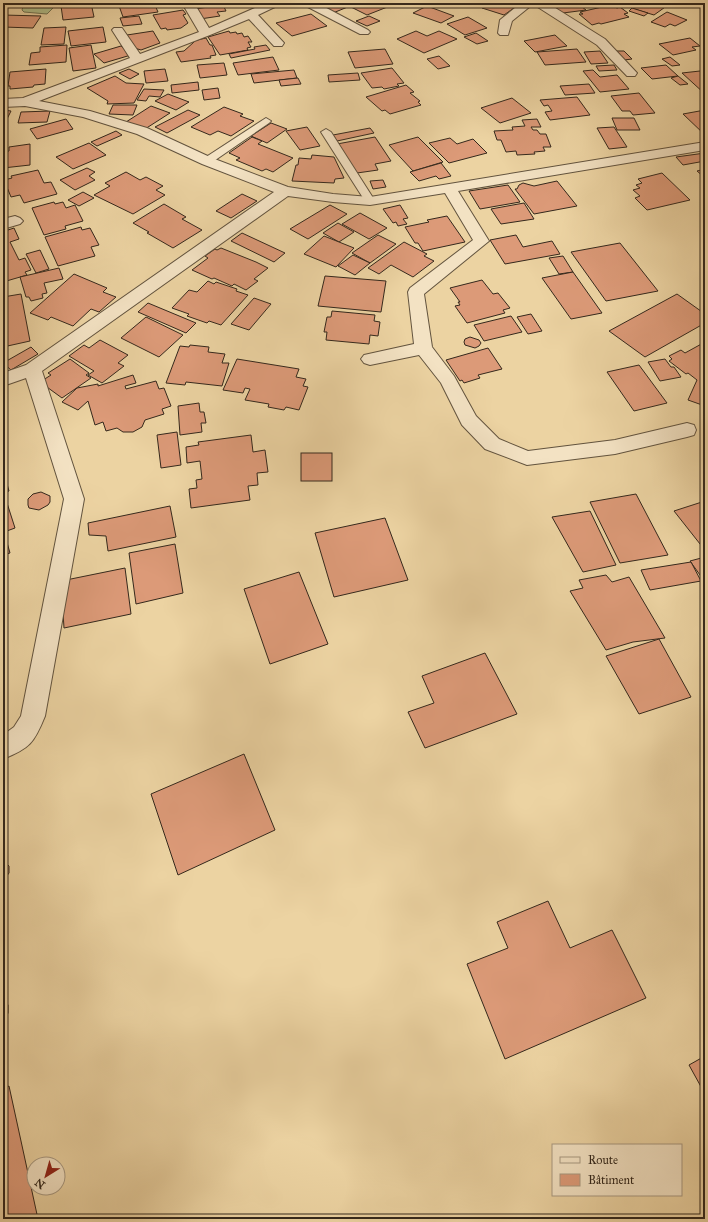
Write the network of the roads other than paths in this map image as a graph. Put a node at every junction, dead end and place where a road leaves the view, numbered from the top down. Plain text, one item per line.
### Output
1 (188, 3) edge
2 (275, 3) edge
3 (308, 3) edge
4 (528, 3) edge
5 (538, 3) edge
6 (250, 14) junction
7 (118, 30) dead end
8 (364, 32) dead end
9 (206, 33) junction
10 (504, 33) dead end
11 (278, 43) dead end
12 (136, 59) junction
13 (631, 73) dead end
14 (25, 102) junction
15 (3, 103) edge
16 (266, 121) dead end
17 (326, 132) dead end
18 (705, 146) edge
19 (207, 161) junction
20 (449, 188) junction
21 (285, 191) junction
22 (370, 201) junction
23 (423, 348) junction
24 (370, 359) dead end
25 (32, 369) junction
26 (3, 380) edge
27 (687, 430) dead end
28 (3, 747) edge

1 - 9 street
2 - 6 street
3 - 8 street
4 - 10 street
5 - 13 street
6 - 9 street
6 - 11 street
7 - 12 street
9 - 12 street
12 - 14 street
14 - 15 street
14 - 19 street
16 - 19 lane
17 - 22 lane
18 - 20 street
19 - 21 street
20 - 22 street
20 - 23 street
21 - 22 street
21 - 25 street
23 - 24 street
23 - 27 street
25 - 26 street
25 - 28 street

